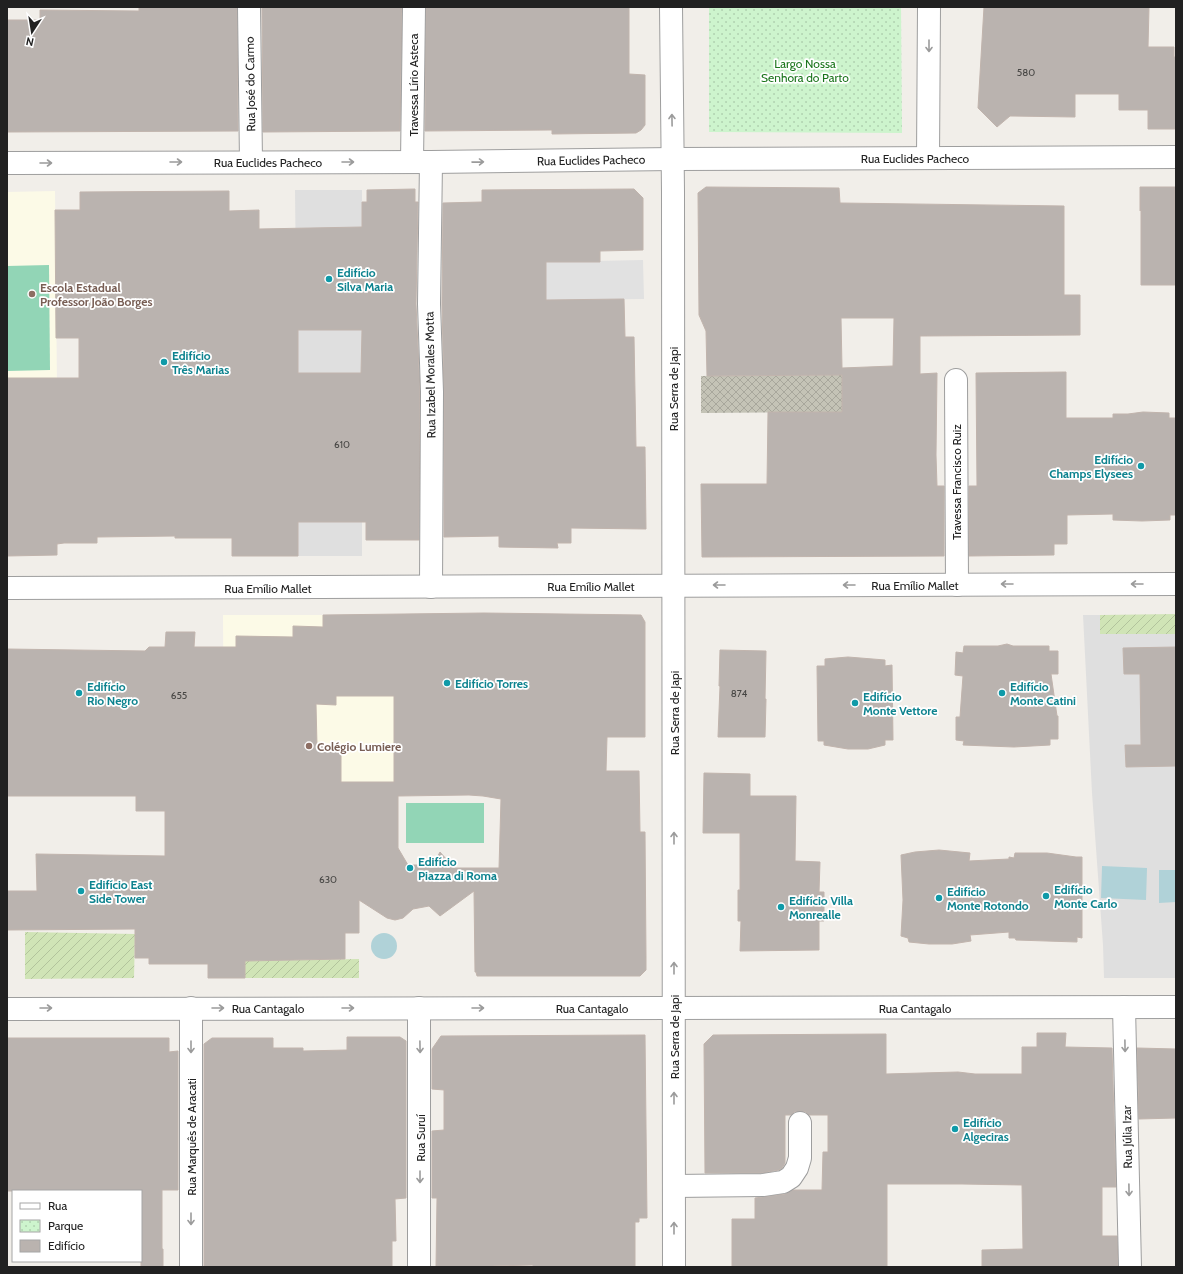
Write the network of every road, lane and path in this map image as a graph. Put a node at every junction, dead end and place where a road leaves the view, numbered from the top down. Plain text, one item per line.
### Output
1 (248, 7) edge
2 (414, 7) edge
3 (671, 7) edge
4 (929, 7) edge
5 (1176, 157) edge
6 (928, 158) junction
7 (673, 159) junction
8 (251, 162) junction
9 (422, 162) junction
10 (7, 163) edge
11 (956, 380) dead end
12 (1176, 584) edge
13 (673, 585) junction
14 (957, 585) junction
15 (431, 587) junction
16 (7, 588) edge
17 (1124, 1007) junction
18 (1176, 1007) edge
19 (7, 1008) edge
20 (191, 1008) junction
21 (419, 1008) junction
22 (674, 1008) junction
23 (800, 1123) dead end
24 (674, 1186) junction
25 (191, 1267) edge
26 (419, 1267) edge
27 (674, 1267) edge
28 (1130, 1267) edge

1 - 8 street, Rua José do Carmo
2 - 9 street, Travessa Lírio Asteca
7 -> 3 street
4 -> 6 street
5 - 6 street, Rua Euclides Pacheco
6 - 7 street, Rua Euclides Pacheco
9 -> 7 street, Rua Euclides Pacheco
7 - 13 street, Rua Serra de Japi
8 -> 9 street, Rua Euclides Pacheco
10 -> 8 street, Rua Euclides Pacheco
9 - 15 street, Rua Izabel Morales Motta
11 - 14 street, Travessa Francisco Ruiz
12 -> 14 street, Rua Emílio Mallet
14 -> 13 street, Rua Emílio Mallet
13 - 15 street, Rua Emílio Mallet
22 -> 13 street, Rua Serra de Japi
15 - 16 street, Rua Emílio Mallet
17 - 18 street, Rua Cantagalo
17 - 22 street, Rua Cantagalo
17 -> 28 street, Rua Júlia Izar
19 -> 20 street, Rua Cantagalo
20 -> 21 street, Rua Cantagalo
20 -> 25 street, Rua Marquês de Aracati
21 -> 22 street, Rua Cantagalo
21 -> 26 street, Rua Suruí
24 -> 22 street, Rua Serra de Japi
23 - 24 street
27 -> 24 street, Rua Serra de Japi

